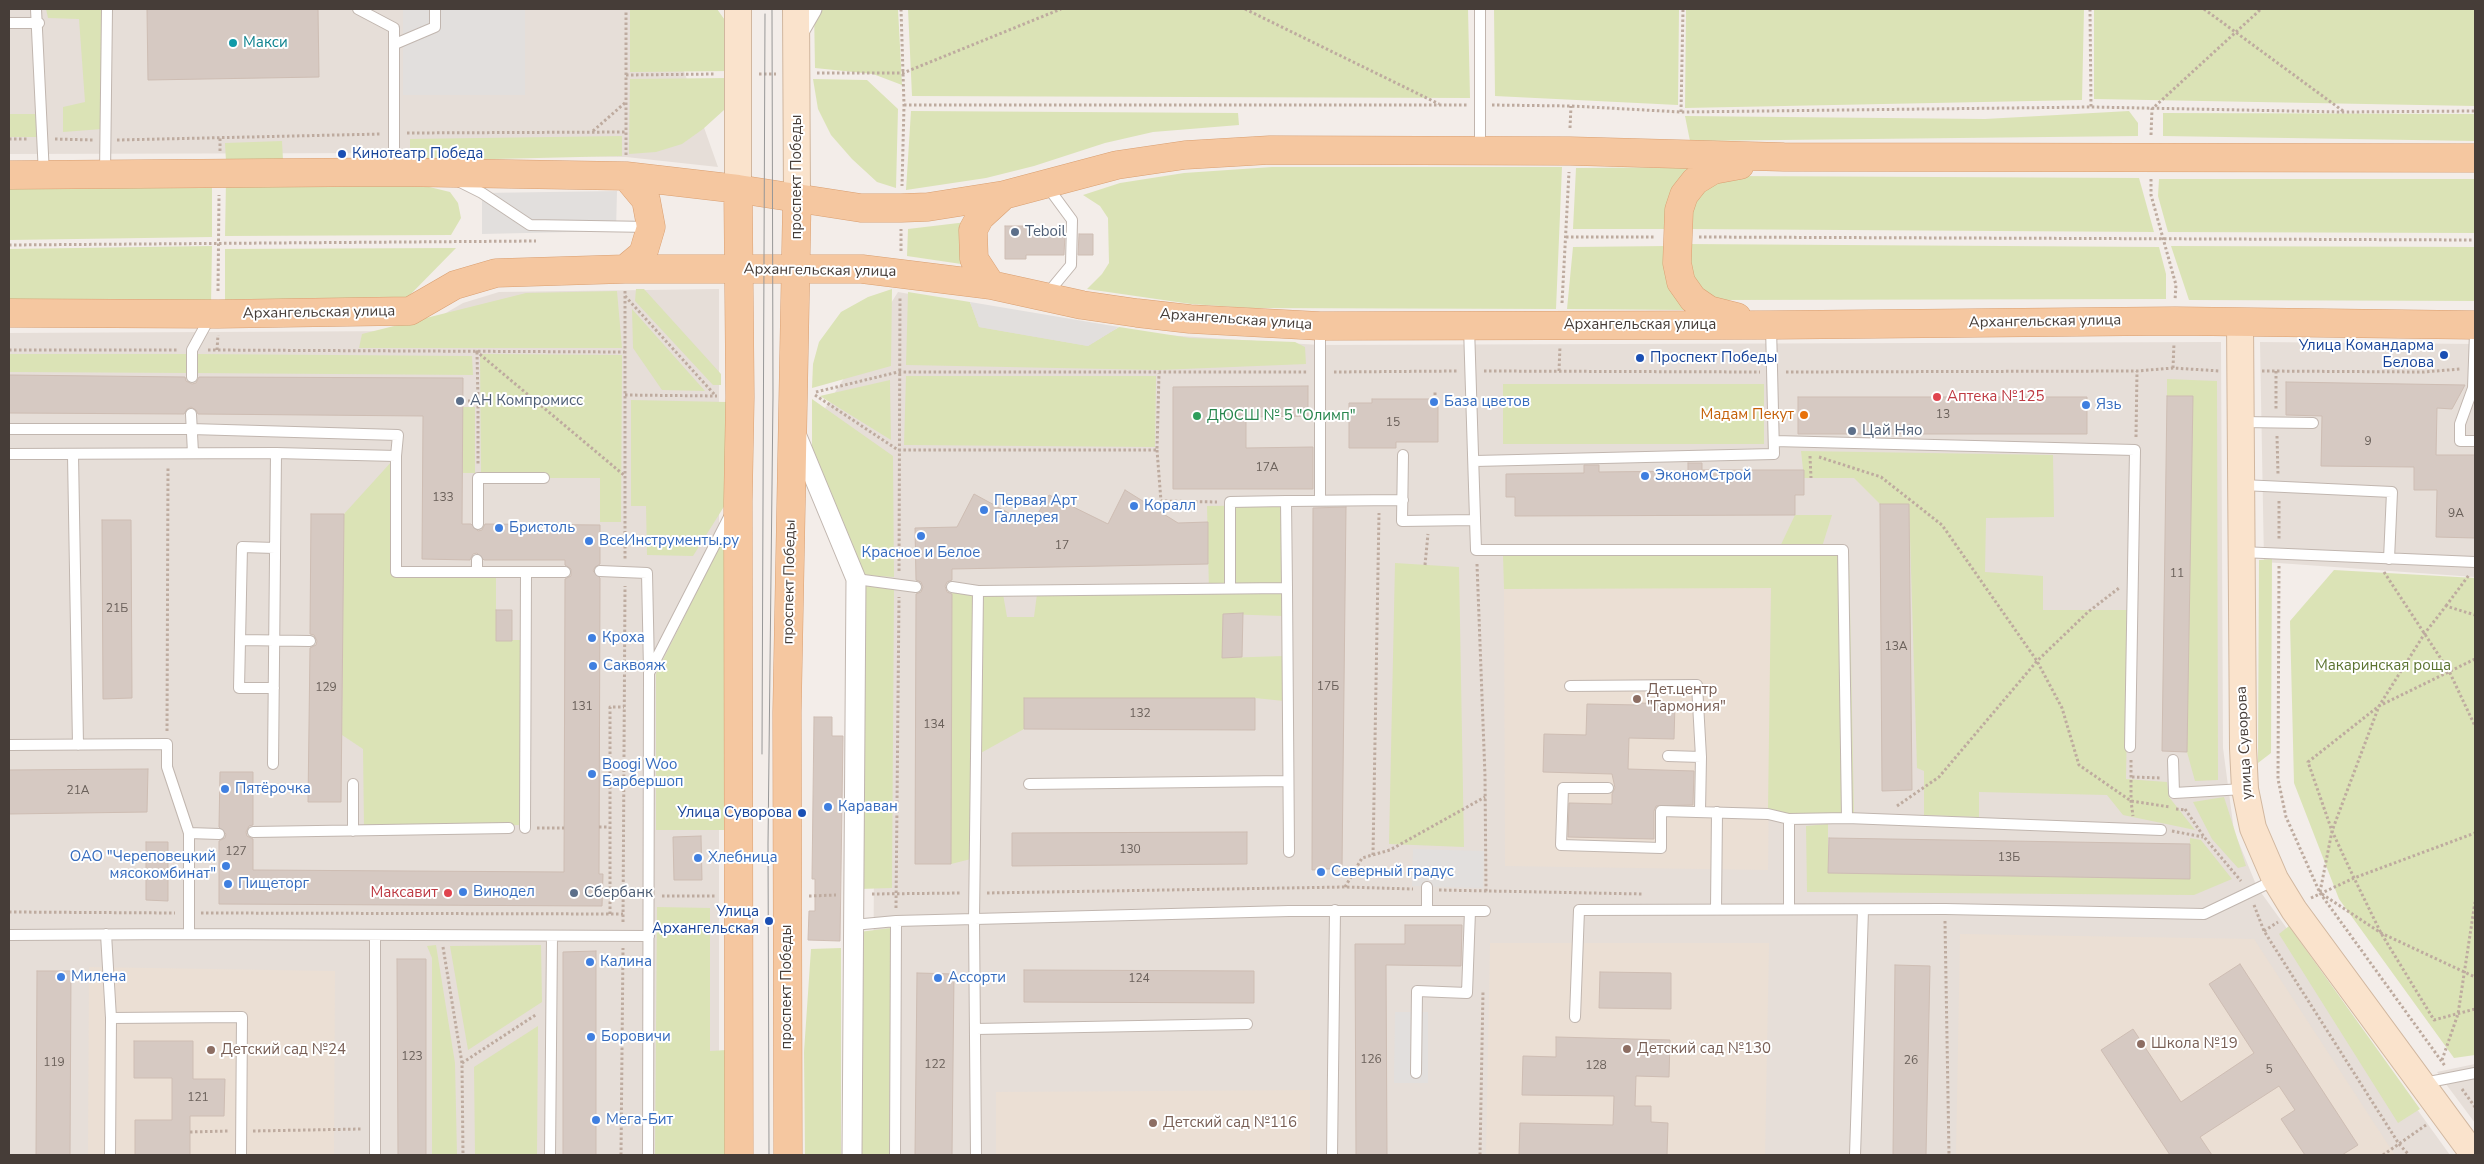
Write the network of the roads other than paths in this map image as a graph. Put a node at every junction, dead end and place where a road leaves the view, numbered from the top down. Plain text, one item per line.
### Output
1 (36, 9) edge
2 (107, 9) edge
3 (358, 9) edge
4 (435, 9) edge
5 (796, 9) edge
6 (812, 9) edge
7 (1480, 9) edge
8 (732, 15) edge
9 (9, 23) edge
10 (39, 23) junction
11 (796, 36) junction
12 (395, 44) junction
13 (1480, 151) junction
14 (1784, 157) junction
15 (2475, 158) edge
16 (394, 172) junction
17 (441, 173) junction
18 (9, 175) edge
19 (44, 175) junction
20 (105, 175) junction
21 (626, 176) junction
22 (1046, 184) junction
23 (738, 189) junction
24 (1004, 195) junction
25 (798, 198) junction
26 (652, 227) junction
27 (625, 269) junction
28 (739, 269) junction
29 (796, 269) junction
30 (991, 285) junction
31 (1045, 297) junction
32 (9, 313) edge
33 (215, 314) junction
34 (2240, 322) junction
35 (1771, 325) junction
36 (2475, 325) edge
37 (1320, 326) junction
38 (1469, 326) junction
39 (2475, 333) edge
40 (192, 377) dead end
41 (191, 414) dead end
42 (2240, 422) junction
43 (2313, 423) dead end
44 (9, 429) edge
45 (191, 429) junction
46 (794, 430) junction
47 (1774, 441) junction
48 (2475, 441) edge
49 (193, 453) junction
50 (276, 453) junction
51 (9, 454) edge
52 (73, 454) junction
53 (1403, 455) dead end
54 (396, 456) junction
55 (1475, 461) junction
56 (544, 478) dead end
57 (2240, 485) junction
58 (1320, 499) junction
59 (1403, 500) junction
60 (738, 501) junction
61 (1286, 501) junction
62 (1475, 520) junction
63 (478, 524) dead end
64 (275, 548) junction
65 (2240, 552) junction
66 (2389, 559) junction
67 (477, 560) dead end
68 (2475, 562) edge
69 (600, 571) dead end
70 (477, 572) junction
71 (526, 572) junction
72 (565, 572) dead end
73 (856, 579) junction
74 (916, 587) dead end
75 (952, 587) dead end
76 (1230, 588) junction
77 (1287, 588) junction
78 (978, 591) junction
79 (240, 640) junction
80 (274, 640) junction
81 (310, 641) dead end
82 (649, 673) junction
83 (1570, 686) dead end
84 (274, 688) junction
85 (9, 745) edge
86 (78, 745) junction
87 (2130, 747) dead end
88 (1668, 756) dead end
89 (1701, 757) junction
90 (2173, 760) dead end
91 (273, 764) dead end
92 (1288, 781) junction
93 (352, 784) dead end
94 (1029, 784) dead end
95 (1608, 788) dead end
96 (2245, 789) junction
97 (1700, 811) junction
98 (1717, 812) junction
99 (1847, 818) junction
100 (1788, 819) junction
101 (509, 828) dead end
102 (525, 828) road end
103 (2161, 830) road end
104 (353, 831) junction
105 (253, 832) dead end
106 (188, 833) junction
107 (220, 834) dead end
108 (1290, 852) dead end
109 (2275, 880) junction
110 (1427, 887) dead end
111 (1716, 909) junction
112 (1789, 909) junction
113 (1335, 910) junction
114 (1863, 910) junction
115 (1427, 911) junction
116 (1470, 911) junction
117 (1485, 911) road end
118 (974, 920) junction
119 (896, 921) junction
120 (853, 925) junction
121 (106, 934) junction
122 (188, 934) junction
123 (9, 935) edge
124 (375, 936) junction
125 (552, 936) junction
126 (649, 936) junction
127 (1575, 1016) dead end
128 (111, 1018) junction
129 (1247, 1024) dead end
130 (976, 1029) junction
131 (2475, 1072) edge
132 (1416, 1073) dead end
133 (2421, 1084) junction
134 (110, 1155) edge
135 (241, 1155) edge
136 (375, 1155) edge
137 (550, 1155) edge
138 (648, 1155) edge
139 (739, 1155) edge
140 (788, 1155) edge
141 (852, 1155) edge
142 (895, 1155) edge
143 (976, 1155) edge
144 (1332, 1155) edge
145 (1855, 1155) edge
146 (2474, 1155) edge

1 - 10 lane
2 - 20 lane
3 - 12 lane
4 - 12 lane
5 - 11 main road, проспект Победы
6 - 11 street
7 - 13 lane
8 - 23 main road
9 - 10 lane
10 - 19 lane
11 - 25 main road, проспект Победы
12 - 16 lane
13 - 14 main road
13 - 22 main road
14 - 15 main road
14 - 35 main road
16 - 17 main road
16 - 20 main road
17 - 21 main road
17 - 26 lane
18 - 19 main road
19 - 20 main road
21 - 23 main road
21 - 26 main road
22 - 24 main road
22 - 31 lane
23 - 25 main road
23 - 28 main road
24 - 25 main road
24 - 30 main road
25 - 29 main road, проспект Победы
26 - 27 main road
27 - 28 main road, Архангельская улица
27 - 33 main road, Архангельская улица
28 - 29 main road, Архангельская улица
28 - 60 main road
29 - 30 main road, Архангельская улица
29 - 46 main road, проспект Победы
30 - 31 main road, Архангельская улица
31 - 37 main road, Архангельская улица
32 - 33 main road, Архангельская улица
33 - 40 lane
34 - 35 main road, Архангельская улица
34 - 36 main road, Архангельская улица
34 - 42 main road, улица Суворова
35 - 38 main road, Архангельская улица
35 - 47 lane
37 - 38 main road, Архангельская улица
37 - 58 lane
38 - 55 lane
39 - 48 lane
41 - 45 lane
42 - 43 lane
42 - 57 main road, улица Суворова
44 - 45 lane
45 - 49 lane
45 - 54 lane
46 - 73 street
46 - 140 main road, проспект Победы
47 - 55 lane
47 - 87 lane
49 - 50 lane
49 - 52 lane
50 - 54 lane
50 - 64 lane
51 - 52 lane
52 - 86 lane
53 - 59 lane
54 - 70 lane
55 - 62 lane
56 - 63 lane
57 - 65 main road, улица Суворова
57 - 66 lane
58 - 59 lane
58 - 61 lane
59 - 62 lane
60 - 82 lane
60 - 139 main road
61 - 76 lane
61 - 77 lane
62 - 99 lane
64 - 79 lane
64 - 80 lane
65 - 66 lane
65 - 96 main road, улица Суворова
66 - 68 lane
67 - 70 lane
69 - 82 lane
70 - 71 lane
71 - 72 lane
71 - 102 lane
73 - 74 lane
73 - 120 street
75 - 78 lane
76 - 77 lane
76 - 78 lane
77 - 92 lane
78 - 118 lane
79 - 80 lane
79 - 84 lane
80 - 81 lane
80 - 84 lane
82 - 126 lane
83 - 89 lane
84 - 91 lane
85 - 86 lane
86 - 106 lane
88 - 89 lane
89 - 97 lane
90 - 96 lane
92 - 94 lane
92 - 108 lane
93 - 104 lane
95 - 97 lane
96 - 109 main road, улица Суворова
97 - 98 lane
98 - 100 lane
98 - 111 lane
99 - 100 lane
99 - 103 lane
100 - 112 lane
101 - 104 lane
104 - 105 lane
106 - 107 lane
106 - 122 lane
109 - 114 lane
109 - 133 main road, улица Суворова
110 - 115 lane
111 - 112 lane
111 - 127 lane
112 - 114 lane
113 - 115 lane
113 - 118 lane
113 - 144 lane
114 - 145 lane
115 - 116 lane
116 - 117 lane
116 - 132 lane
118 - 119 lane
118 - 130 lane
119 - 120 lane
119 - 142 lane
120 - 141 street
121 - 122 lane
121 - 123 lane
121 - 128 lane
122 - 124 lane
124 - 125 lane
124 - 136 lane
125 - 126 lane
125 - 137 lane
126 - 138 lane
128 - 134 lane
128 - 135 lane
129 - 130 lane
130 - 143 lane
131 - 133 lane
133 - 146 main road, улица Суворова

